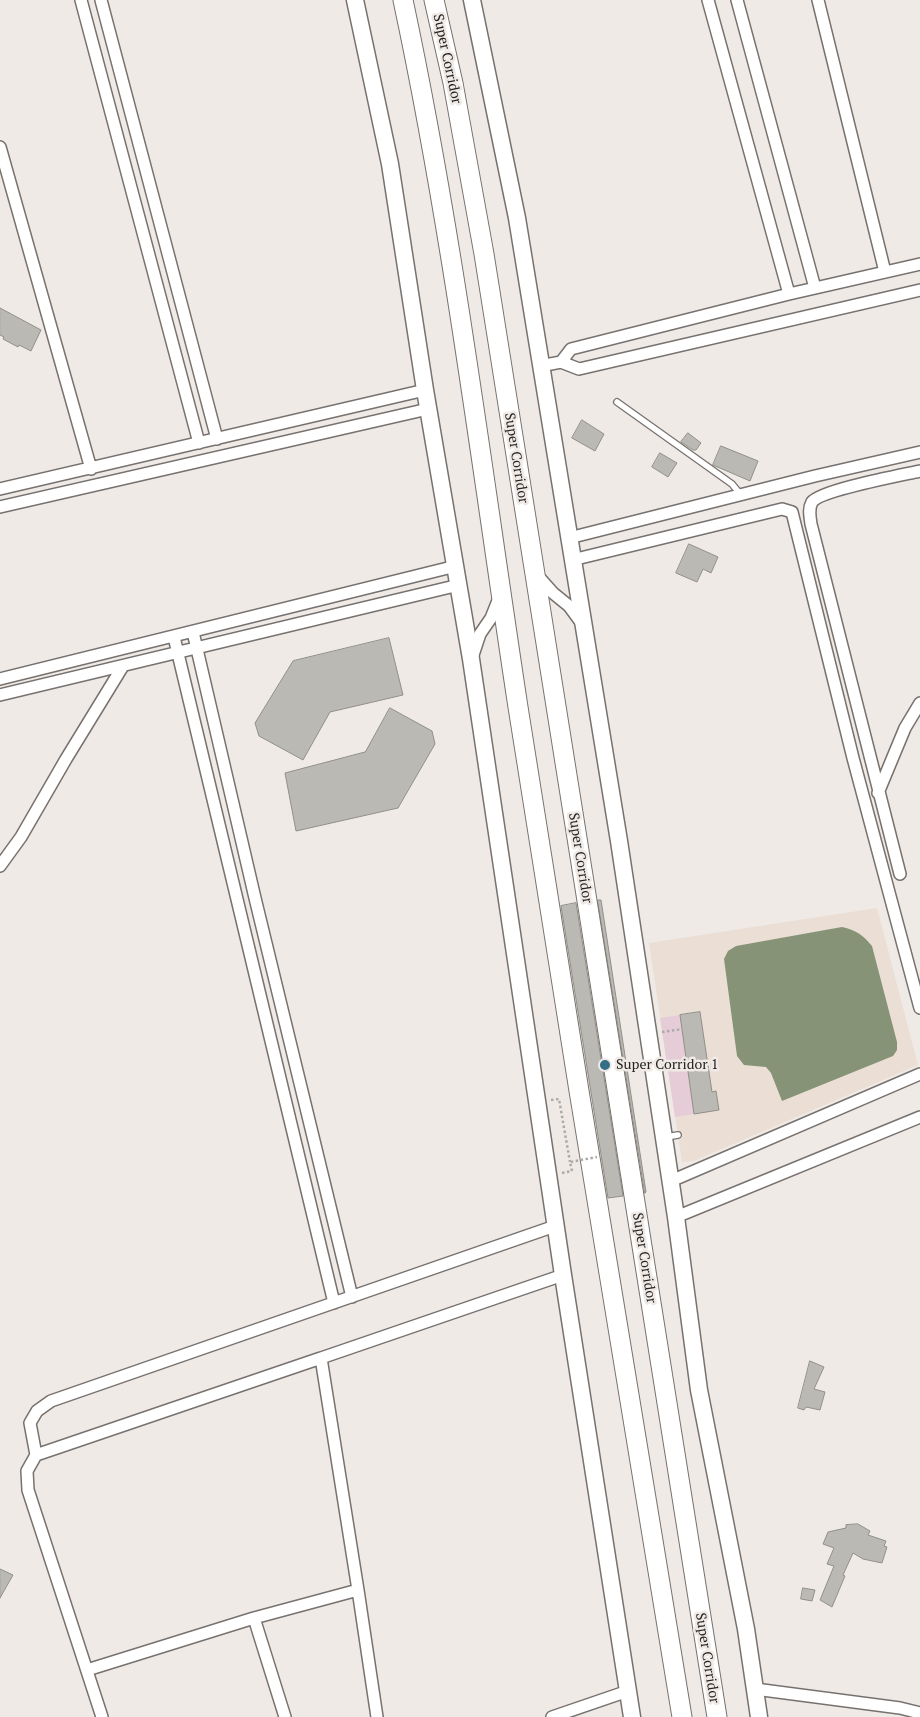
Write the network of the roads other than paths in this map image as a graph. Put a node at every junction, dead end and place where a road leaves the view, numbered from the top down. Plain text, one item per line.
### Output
1 (81, 0) edge
2 (101, 0) edge
3 (355, 0) edge
4 (403, 0) edge
5 (434, 0) edge
6 (472, 0) edge
7 (708, 0) edge
8 (737, 0) edge
9 (818, 0) edge
10 (0, 147) edge
11 (920, 264) edge
12 (885, 272) junction
13 (815, 288) junction
14 (920, 290) edge
15 (789, 294) junction
16 (560, 362) junction
17 (540, 366) junction
18 (425, 390) junction
19 (617, 402) dead end
20 (428, 409) junction
21 (217, 439) junction
22 (199, 443) junction
23 (920, 452) edge
24 (91, 468) junction
25 (920, 470) edge
26 (0, 489) edge
27 (741, 494) junction
28 (0, 507) edge
29 (569, 538) junction
30 (572, 560) junction
31 (456, 566) junction
32 (535, 573) junction
33 (459, 585) junction
34 (500, 594) junction
35 (583, 625) junction
36 (193, 632) junction
37 (174, 637) junction
38 (197, 648) junction
39 (178, 653) junction
40 (471, 659) junction
41 (123, 666) junction
42 (0, 679) edge
43 (0, 694) edge
44 (920, 703) edge
45 (878, 793) junction
46 (0, 866) edge
47 (900, 874) dead end
48 (920, 1008) edge
49 (920, 1074) edge
50 (920, 1116) edge
51 (671, 1181) junction
52 (676, 1218) junction
53 (556, 1226) junction
54 (563, 1275) junction
55 (352, 1297) junction
56 (334, 1304) junction
57 (321, 1358) junction
58 (36, 1456) junction
59 (358, 1590) junction
60 (254, 1618) junction
61 (87, 1670) junction
62 (755, 1689) junction
63 (628, 1691) junction
64 (920, 1713) edge
65 (102, 1717) edge
66 (285, 1717) edge
67 (377, 1717) edge
68 (552, 1717) edge
69 (632, 1717) edge
70 (682, 1717) edge
71 (717, 1717) edge
72 (759, 1717) edge

1 - 22 street
2 - 21 street
3 - 18 street
4 - 34 main road
5 - 32 main road, Super Corridor
6 - 17 street
7 - 15 street
8 - 13 street
9 - 12 street
10 - 24 street
11 - 12 street
12 - 13 street
13 - 15 street
14 - 16 street
15 - 16 street
16 - 17 street
17 - 29 street
18 - 20 street
18 - 21 street
19 - 27 lane
20 - 28 street
20 - 31 street
21 - 22 street
22 - 24 street
23 - 27 street
24 - 26 street
25 - 45 street
27 - 29 street
29 - 30 street
30 - 35 street
30 - 48 street
31 - 33 street
31 - 36 street
32 - 35 street
32 - 71 main road, Super Corridor
33 - 38 street
33 - 40 street
34 - 40 street
34 - 70 main road
35 - 51 street
36 - 37 street
36 - 38 street
37 - 39 street
37 - 42 street
38 - 39 street
38 - 55 street
39 - 41 street
39 - 56 street
40 - 53 street
41 - 43 street
41 - 46 street
44 - 45 street
45 - 47 street
49 - 51 street
50 - 52 street
51 - 52 street
52 - 62 street
53 - 54 street
53 - 55 street
54 - 57 street
54 - 63 street
55 - 56 street
56 - 58 street
57 - 58 street
57 - 59 street
58 - 61 street
59 - 60 street
59 - 67 street
60 - 61 street
60 - 66 street
61 - 65 street
62 - 64 street
62 - 72 street
63 - 68 street
63 - 69 street

